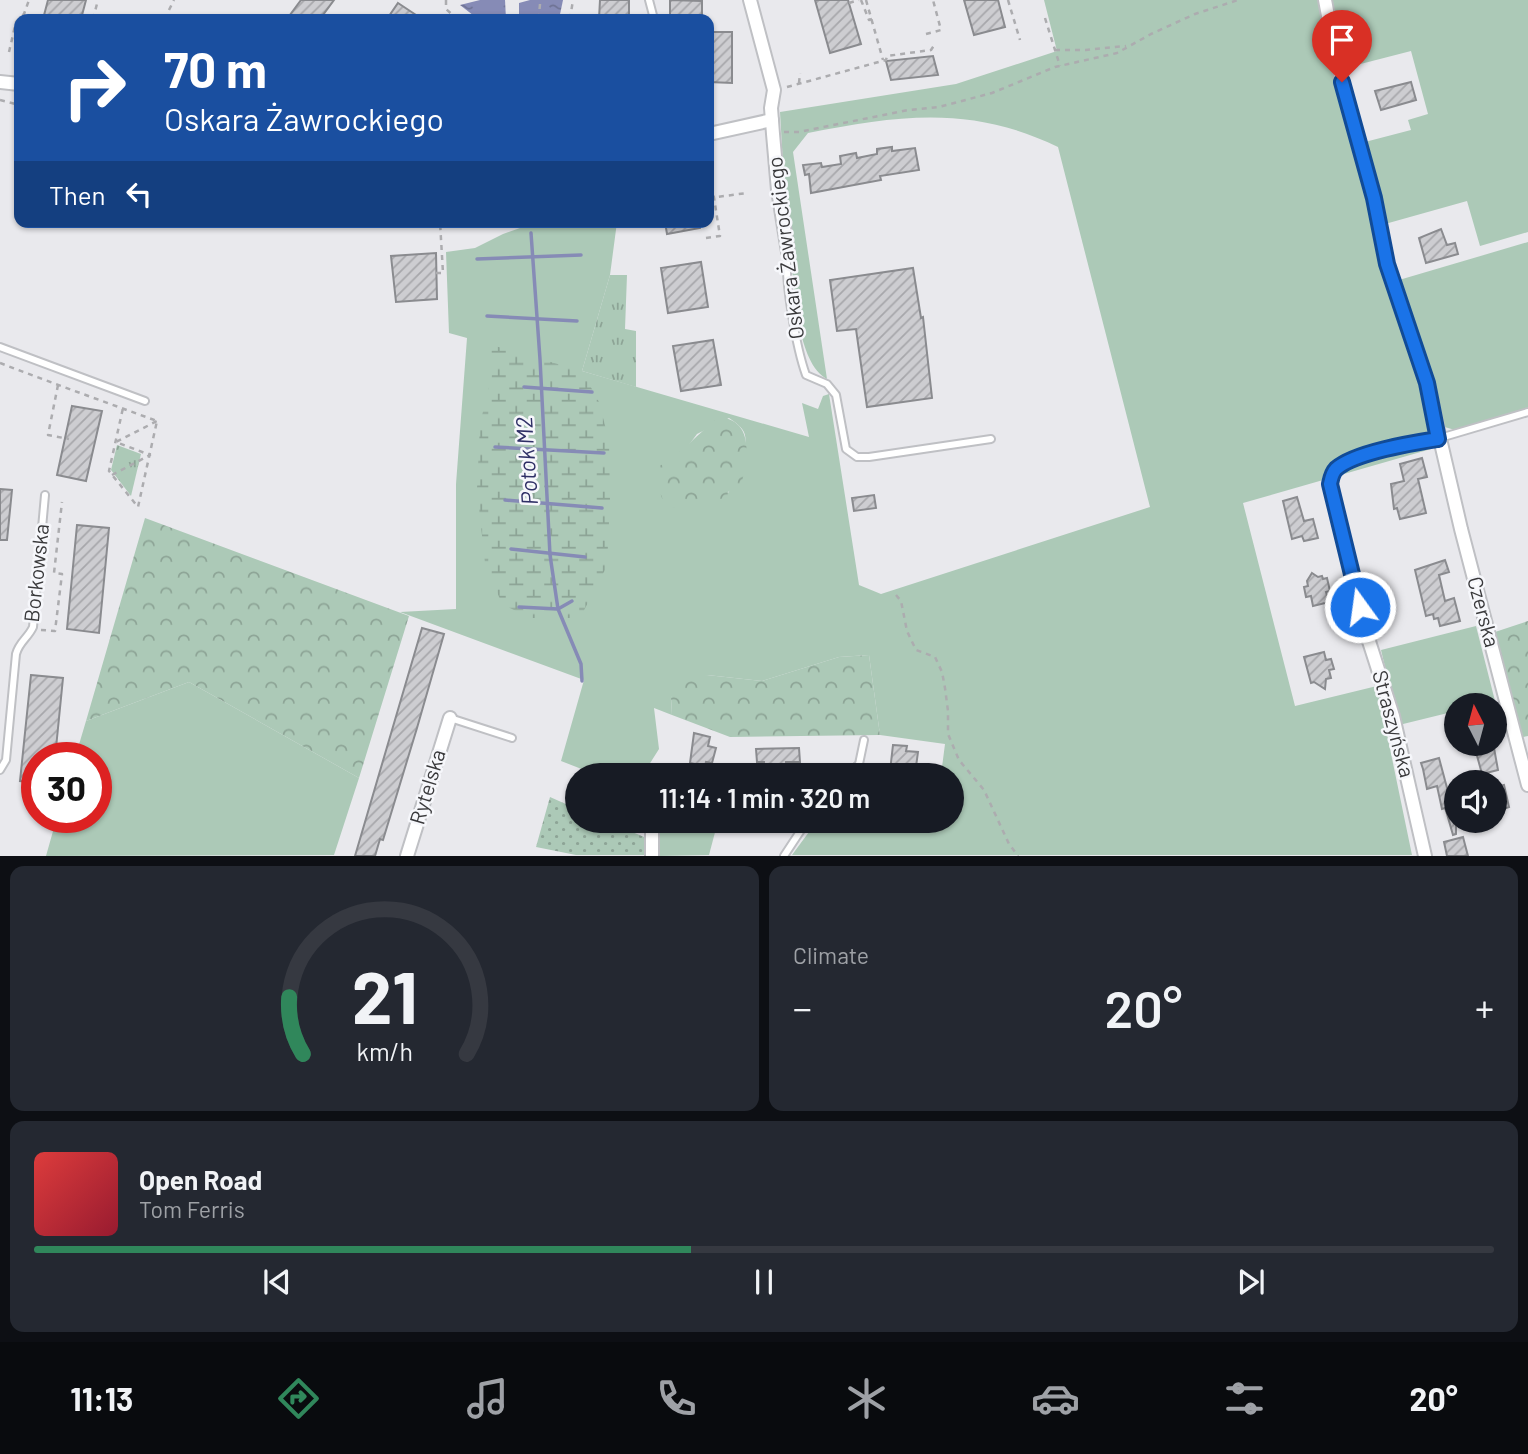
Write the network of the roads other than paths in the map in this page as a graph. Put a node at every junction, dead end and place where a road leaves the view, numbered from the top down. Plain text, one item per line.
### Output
1 (750, 0) edge
2 (1325, 0) edge
3 (772, 120) junction
4 (714, 133) edge
5 (788, 252) joint
6 (0, 347) edge
7 (145, 401) dead end
8 (1528, 412) edge
9 (991, 439) dead end
10 (1438, 439) junction
11 (45, 495) dead end
12 (450, 718) joint
13 (512, 738) dead end
14 (864, 740) dead end
15 (859, 763) edge
16 (0, 770) edge
17 (1528, 785) edge
18 (652, 833) edge
19 (799, 833) edge
20 (407, 856) edge
21 (652, 856) edge
22 (785, 856) edge
23 (1425, 856) edge

1 - 3 street, Oskara Żawrockiego
2 - 10 street, Czerska
3 - 4 street
3 - 5 street, Oskara Żawrockiego
5 - 9 lane, Oskara Żawrockiego
6 - 7 lane
8 - 10 lane
10 - 17 street, Czerska
10 - 23 street, Straszyńska
11 - 16 lane, Borkowska
12 - 13 lane
12 - 20 street, Rytelska
14 - 15 lane
18 - 21 street
19 - 22 lane

